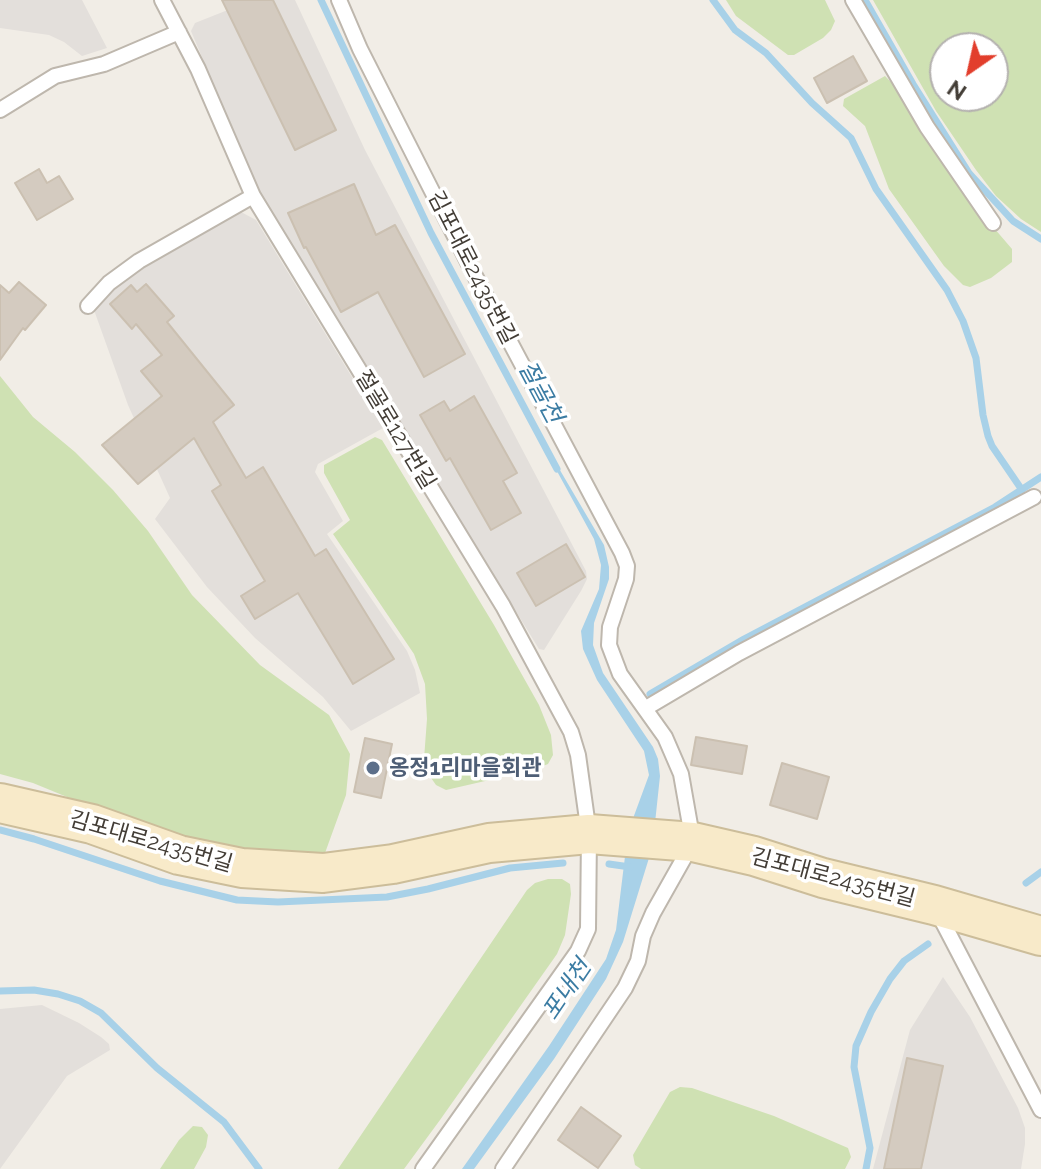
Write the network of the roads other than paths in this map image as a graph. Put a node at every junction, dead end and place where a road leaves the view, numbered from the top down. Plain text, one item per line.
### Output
1 (162, 0) edge
2 (339, 0) edge
3 (853, 0) edge
4 (179, 32) junction
5 (0, 110) edge
6 (253, 196) junction
7 (993, 223) dead end
8 (88, 306) dead end
9 (1034, 497) dead end
10 (646, 708) junction
11 (0, 803) edge
12 (598, 836) junction
13 (681, 841) junction
14 (934, 905) junction
15 (1041, 936) edge
16 (1041, 1110) edge
17 (423, 1169) edge
18 (503, 1169) edge

1 - 4 lane, 절골로127번길
2 - 10 lane, 김포대로2435번길
3 - 7 lane
4 - 5 lane
4 - 6 lane, 절골로127번길
6 - 8 lane
6 - 12 lane, 절골로127번길
9 - 10 lane
10 - 13 lane, 김포대로2435번길
11 - 12 street, 김포대로2435번길
12 - 13 street, 김포대로2435번길
12 - 17 lane
13 - 14 street, 김포대로2435번길
13 - 18 lane
14 - 15 street
14 - 16 lane, 김포대로2435번길

